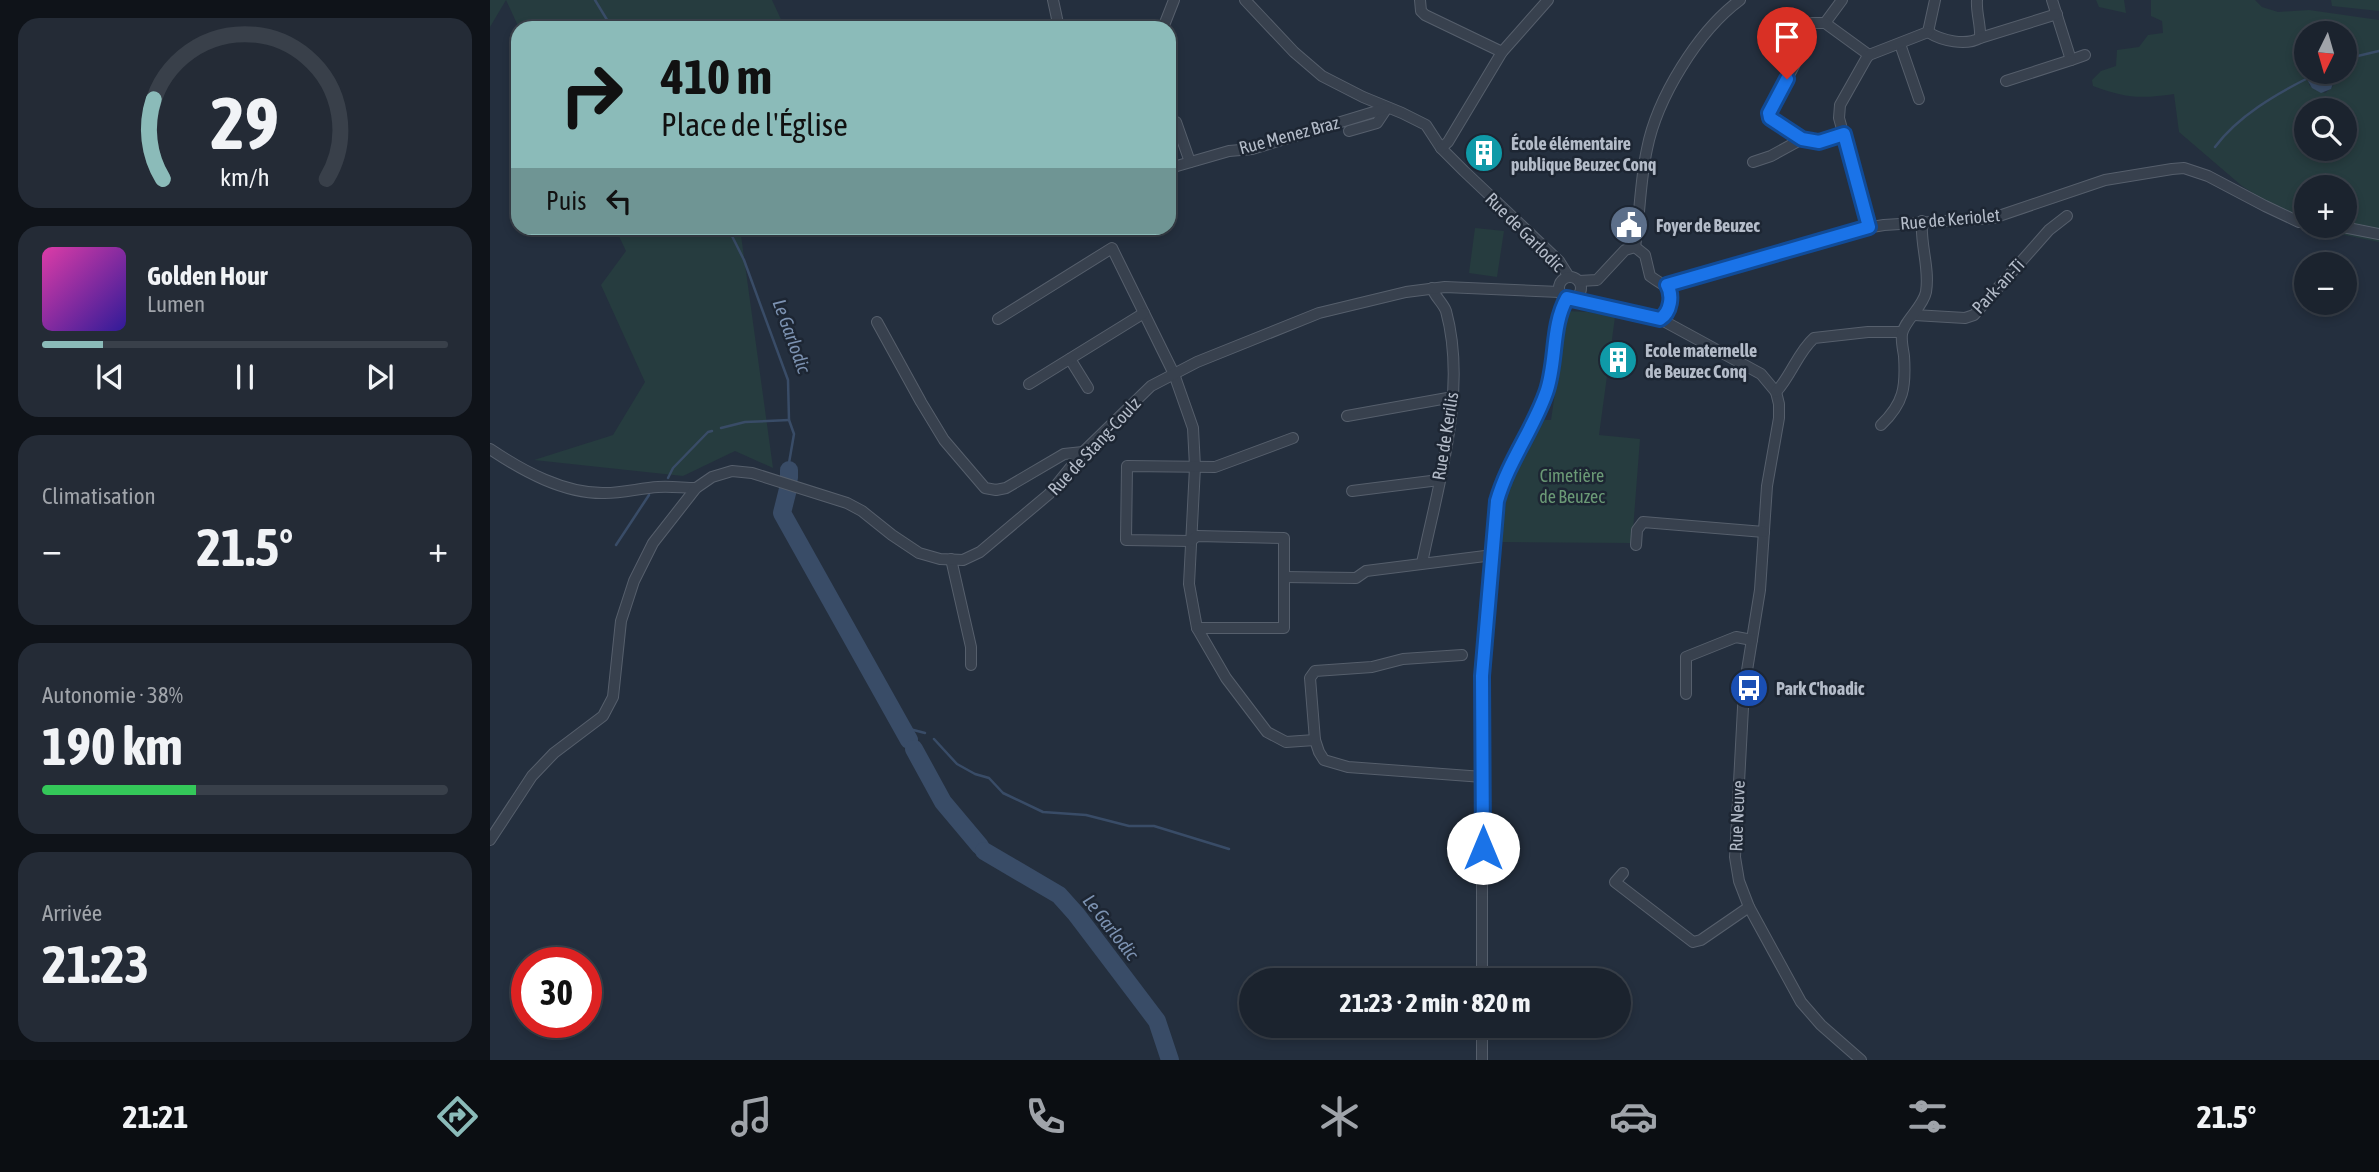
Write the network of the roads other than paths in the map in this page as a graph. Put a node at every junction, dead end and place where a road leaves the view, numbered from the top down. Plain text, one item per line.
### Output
1 (1053, 0) edge
2 (1174, 0) edge
3 (1245, 0) edge
4 (1420, 0) edge
5 (1548, 0) edge
6 (1741, 0) edge
7 (1842, 0) edge
8 (1935, 0) edge
9 (1977, 0) edge
10 (2052, 0) edge
11 (2057, 14) junction
12 (1058, 21) edge
13 (1166, 21) edge
14 (1825, 23) junction
15 (1928, 32) junction
16 (1980, 38) junction
17 (1900, 44) junction
18 (1502, 52) junction
19 (1870, 55) junction
20 (2085, 55) dead end
21 (2071, 60) junction
22 (2006, 81) dead end
23 (1919, 99) dead end
24 (1387, 108) junction
25 (1176, 122) edge
26 (1349, 131) dead end
27 (1844, 134) junction
28 (1802, 139) junction
29 (1441, 148) junction
30 (1189, 162) junction
31 (1753, 162) dead end
32 (1176, 167) edge
33 (2067, 216) dead end
34 (2294, 220) edge
35 (1922, 221) junction
36 (1869, 227) junction
37 (2357, 230) edge
38 (2379, 234) edge
39 (1636, 247) junction
40 (1574, 279) junction
41 (1667, 285) junction
42 (1454, 287) junction
43 (1432, 288) junction
44 (1566, 296) junction
45 (1445, 309) junction
46 (1144, 313) junction
47 (1914, 315) junction
48 (998, 319) dead end
49 (1660, 319) junction
50 (877, 322) dead end
51 (1902, 332) junction
52 (1070, 359) junction
53 (1174, 374) junction
54 (1029, 384) dead end
55 (1088, 388) dead end
56 (1776, 392) junction
57 (1453, 397) junction
58 (1346, 416) dead end
59 (1881, 425) dead end
60 (1293, 438) dead end
61 (490, 449) edge
62 (1083, 452) junction
63 (1195, 467) junction
64 (1439, 480) junction
65 (696, 488) junction
66 (1352, 491) dead end
67 (1764, 532) junction
68 (1192, 541) junction
69 (1636, 545) dead end
70 (1493, 555) junction
71 (951, 559) junction
72 (1422, 563) junction
73 (1284, 577) junction
74 (1197, 628) junction
75 (1752, 640) junction
76 (1462, 655) dead end
77 (971, 665) dead end
78 (1686, 694) dead end
79 (1315, 740) junction
80 (1483, 777) junction
81 (490, 840) edge
82 (1622, 873) dead end
83 (1749, 907) junction
84 (1482, 968) edge
85 (1482, 1038) edge
86 (1482, 1060) edge
87 (1861, 1060) edge

1 - 12 street
2 - 13 street
3 - 24 street, Rue de Garlodic
4 - 18 street
5 - 18 street
6 - 39 street
7 - 14 street
8 - 15 street
9 - 16 street
10 - 11 street
11 - 16 street
11 - 21 street
14 - 19 street
14 - 28 street
15 - 16 street
15 - 17 street
17 - 19 street
17 - 23 street
18 - 29 street
19 - 27 street
20 - 21 street
21 - 22 street
24 - 26 street
24 - 29 street, Rue de Garlodic
24 - 30 street, Rue Menez Braz
25 - 30 street
27 - 28 street
27 - 36 street
28 - 31 street
29 - 40 street, Rue de Garlodic
30 - 32 street, Rue Menez Braz
33 - 47 street, Park-an-Ti
34 - 35 street, Rue de Keriolet
35 - 36 street, Rue de Keriolet
35 - 47 street
36 - 41 street, Rue de Keriolet
37 - 38 street
39 - 40 street
39 - 41 street
40 - 44 street
40 - 44 street
41 - 49 street
42 - 43 street, Rue de Stang-Coulz
42 - 44 street, Rue de Stang-Coulz
42 - 45 street
43 - 45 street, Rue de Kerilis
43 - 53 street, Rue de Stang-Coulz
44 - 49 street, Rue de Stang-Coulz
44 - 70 street
45 - 57 street, Rue de Kerilis
46 - 48 street
46 - 52 street
46 - 53 street
47 - 51 street
49 - 56 street
50 - 62 street
51 - 56 street
51 - 59 street
52 - 54 street
52 - 55 street
53 - 62 street, Rue de Stang-Coulz
53 - 63 street
56 - 67 street, Rue Neuve
57 - 58 street
57 - 64 street, Rue de Kerilis
60 - 63 street
61 - 65 street
62 - 71 street, Rue de Stang-Coulz
63 - 68 street
63 - 68 street
64 - 66 street
64 - 72 street, Rue de Kerilis
65 - 71 street, Rue de Stang-Coulz
65 - 81 street
67 - 69 street
67 - 75 street, Rue Neuve
68 - 73 street
68 - 74 street
70 - 72 street
70 - 80 street
71 - 77 street
72 - 73 street
73 - 74 street
74 - 79 street
75 - 78 street
75 - 83 street, Rue Neuve
76 - 79 street
79 - 80 street
80 - 84 street
82 - 83 street
83 - 87 street, Rue Neuve
85 - 86 street

